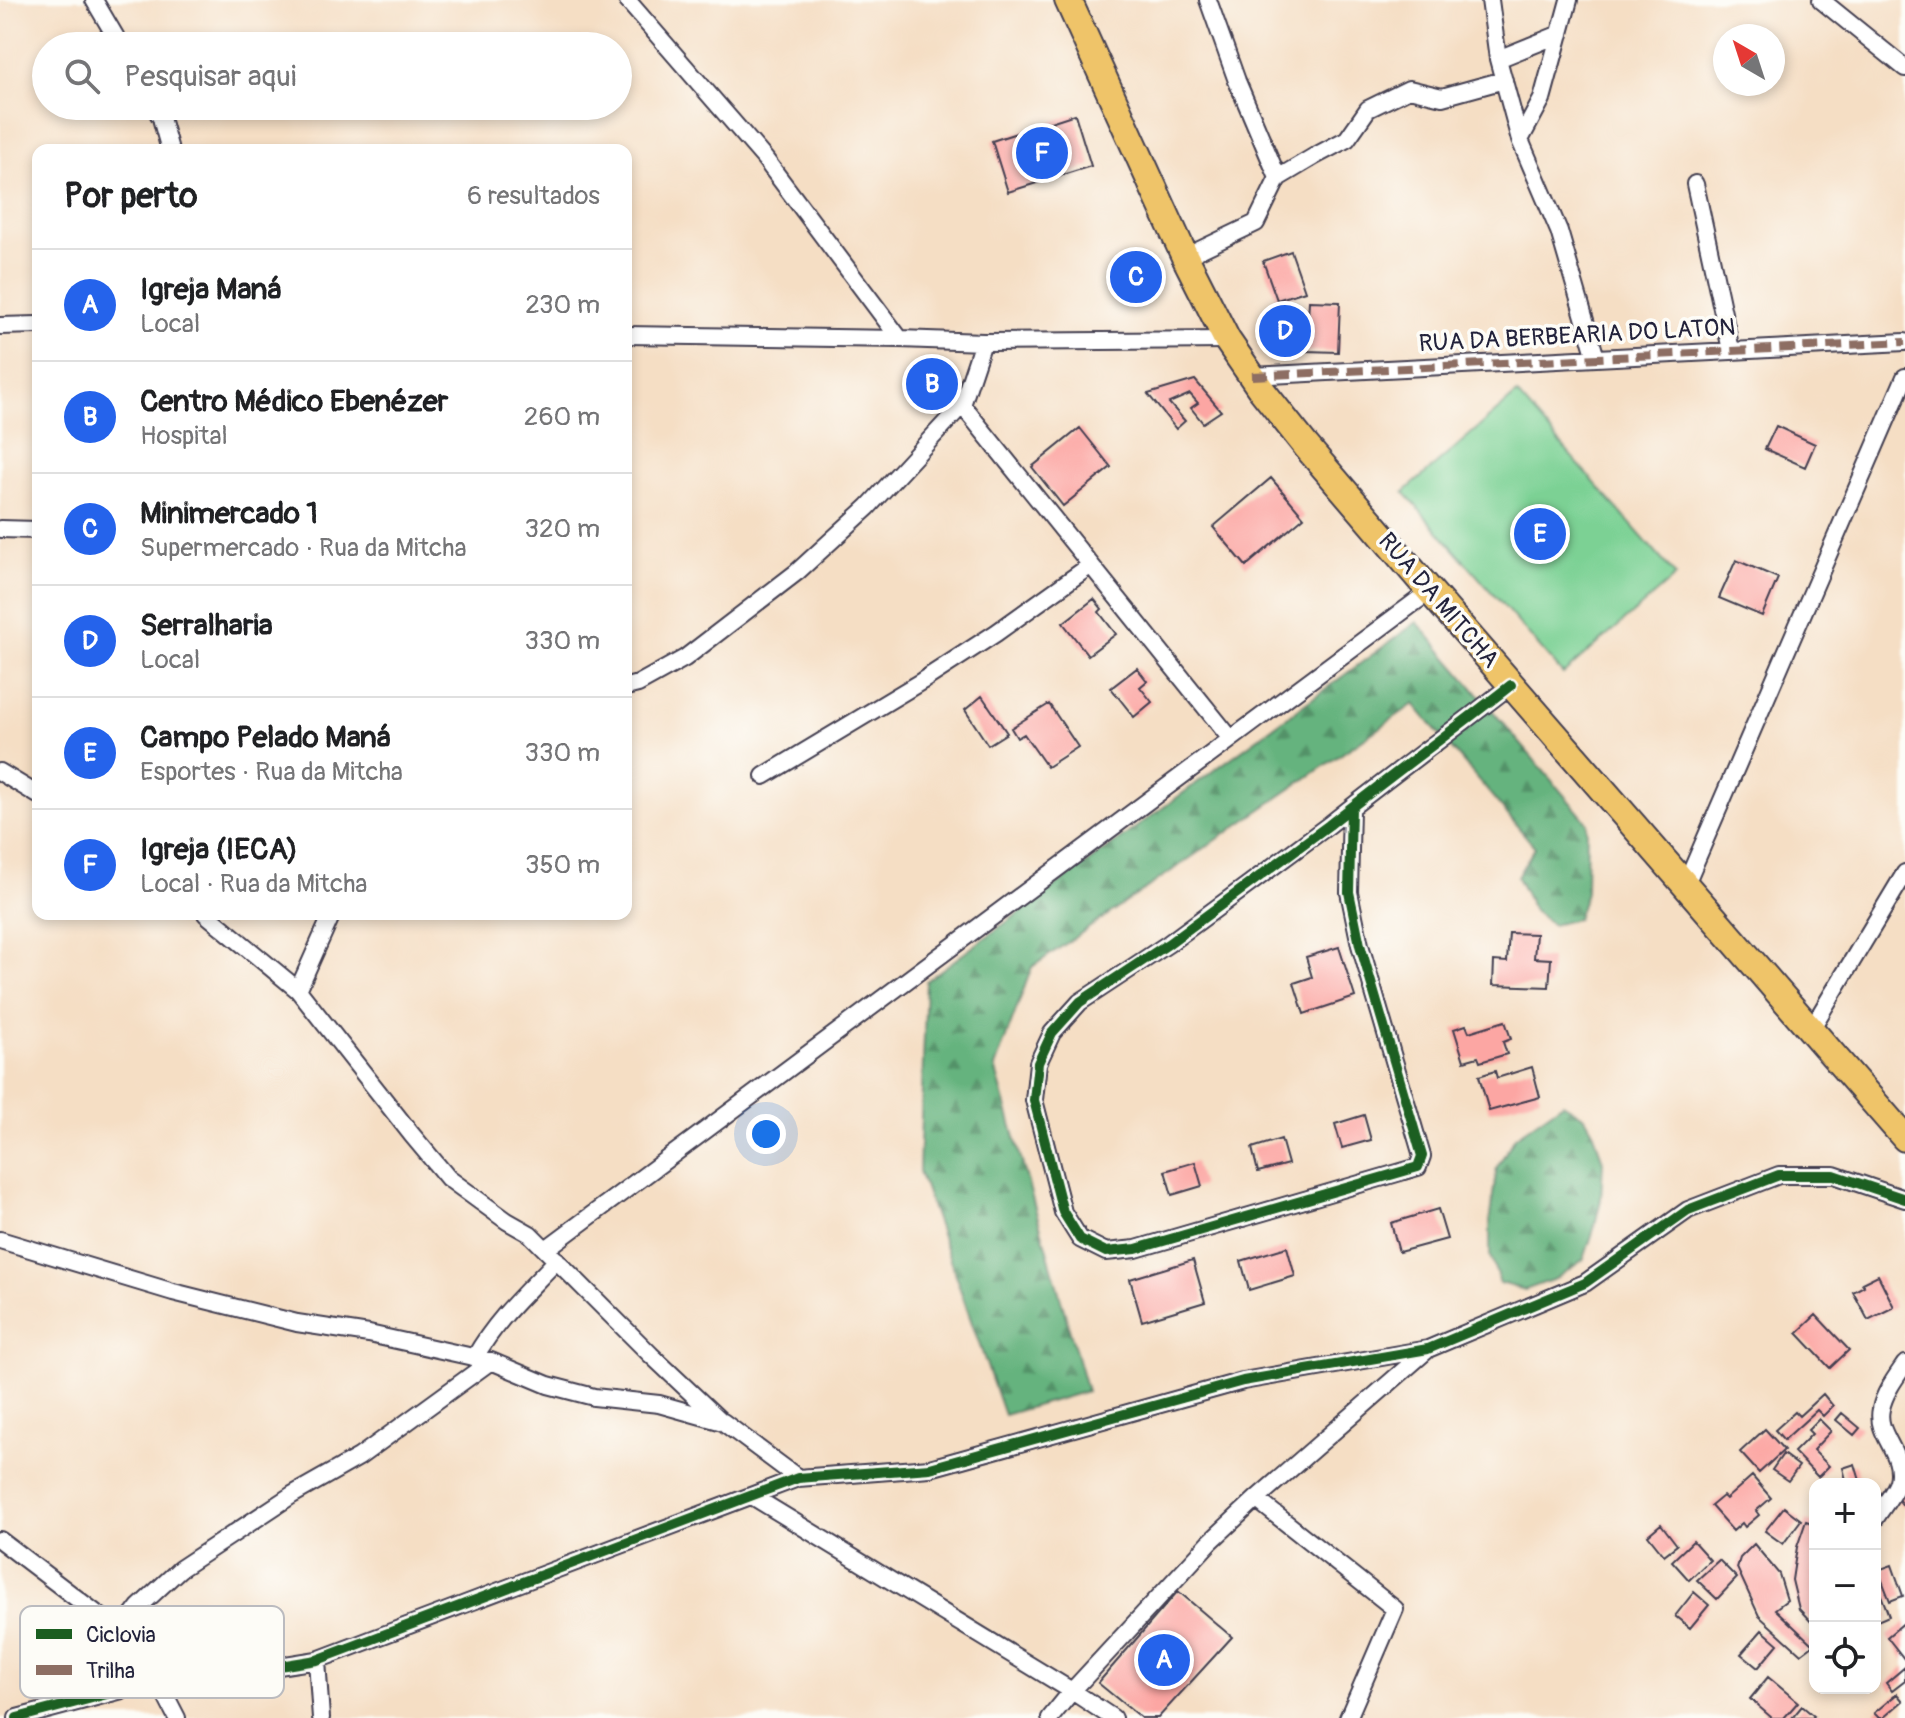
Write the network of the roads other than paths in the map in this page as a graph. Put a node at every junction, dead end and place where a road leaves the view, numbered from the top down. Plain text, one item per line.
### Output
1 (94, 0) edge
2 (627, 0) edge
3 (1068, 0) edge
4 (1208, 0) edge
5 (1490, 0) edge
6 (1569, 0) edge
7 (1821, 0) edge
8 (113, 32) edge
9 (1560, 34) junction
10 (1498, 59) junction
11 (1905, 68) edge
12 (1504, 80) junction
13 (162, 120) edge
14 (1520, 140) junction
15 (168, 144) edge
16 (1278, 178) junction
17 (1695, 184) dead end
18 (1185, 257) junction
19 (32, 325) edge
20 (0, 326) edge
21 (632, 335) edge
22 (900, 339) junction
23 (1227, 340) junction
24 (983, 342) junction
25 (1905, 342) edge
26 (1731, 350) junction
27 (1596, 358) junction
28 (1252, 376) junction
29 (1905, 377) edge
30 (962, 405) junction
31 (0, 529) edge
32 (32, 530) edge
33 (1091, 565) junction
34 (1430, 591) junction
35 (1511, 685) junction
36 (632, 686) edge
37 (1231, 739) junction
38 (0, 772) edge
39 (764, 776) dead end
40 (32, 791) edge
41 (1351, 808) junction
42 (1905, 873) edge
43 (1685, 886) junction
44 (213, 920) edge
45 (329, 920) edge
46 (298, 990) junction
47 (1810, 1031) junction
48 (1905, 1138) edge
49 (1905, 1199) edge
50 (0, 1240) edge
51 (552, 1254) junction
52 (1428, 1349) junction
53 (483, 1359) junction
54 (1905, 1364) edge
55 (723, 1422) junction
56 (798, 1478) junction
57 (752, 1496) junction
58 (1256, 1499) junction
59 (1881, 1509) edge
60 (0, 1540) edge
61 (86, 1606) edge
62 (140, 1606) edge
63 (317, 1660) junction
64 (284, 1665) edge
65 (1072, 1691) junction
66 (92, 1698) edge
67 (167, 1698) edge
68 (17, 1718) edge
69 (177, 1718) edge
70 (321, 1718) edge
71 (1050, 1718) edge
72 (1113, 1718) edge
73 (1348, 1718) edge

1 - 8 street
2 - 22 street
3 - 18 main road, RUA DA MITCHA
4 - 16 street
5 - 10 street
6 - 9 street
7 - 11 street
9 - 10 street
9 - 14 street
10 - 12 street
12 - 14 street
12 - 16 street
13 - 15 street
14 - 27 street
16 - 18 street
17 - 26 street
18 - 23 main road, RUA DA MITCHA
19 - 20 street
21 - 22 street
22 - 24 street
23 - 24 street
23 - 28 main road, RUA DA MITCHA
24 - 30 street
25 - 26 street, RUA DA BERBEARIA DO LATON
26 - 27 street, RUA DA BERBEARIA DO LATON
27 - 28 street, RUA DA BERBEARIA DO LATON
28 - 34 main road, RUA DA MITCHA
29 - 43 street
30 - 33 street
30 - 36 street
31 - 32 street
33 - 37 street
33 - 39 street
34 - 35 main road, RUA DA MITCHA
34 - 37 street
35 - 41 street
35 - 43 main road, RUA DA MITCHA
37 - 51 street
38 - 40 street
41 - 41 street
42 - 47 street
43 - 47 main road, RUA DA MITCHA
44 - 46 street
45 - 46 street
46 - 51 street
47 - 48 main road, RUA DA MITCHA
49 - 52 street
50 - 53 street
51 - 53 street
51 - 55 street
52 - 56 street
52 - 58 street
53 - 55 street
53 - 62 street
54 - 59 street
55 - 56 street
56 - 57 street
57 - 63 street
57 - 65 street
58 - 65 street
58 - 73 street
60 - 61 street
63 - 64 street
63 - 70 street
65 - 71 street
65 - 72 street
66 - 68 street
67 - 69 street

